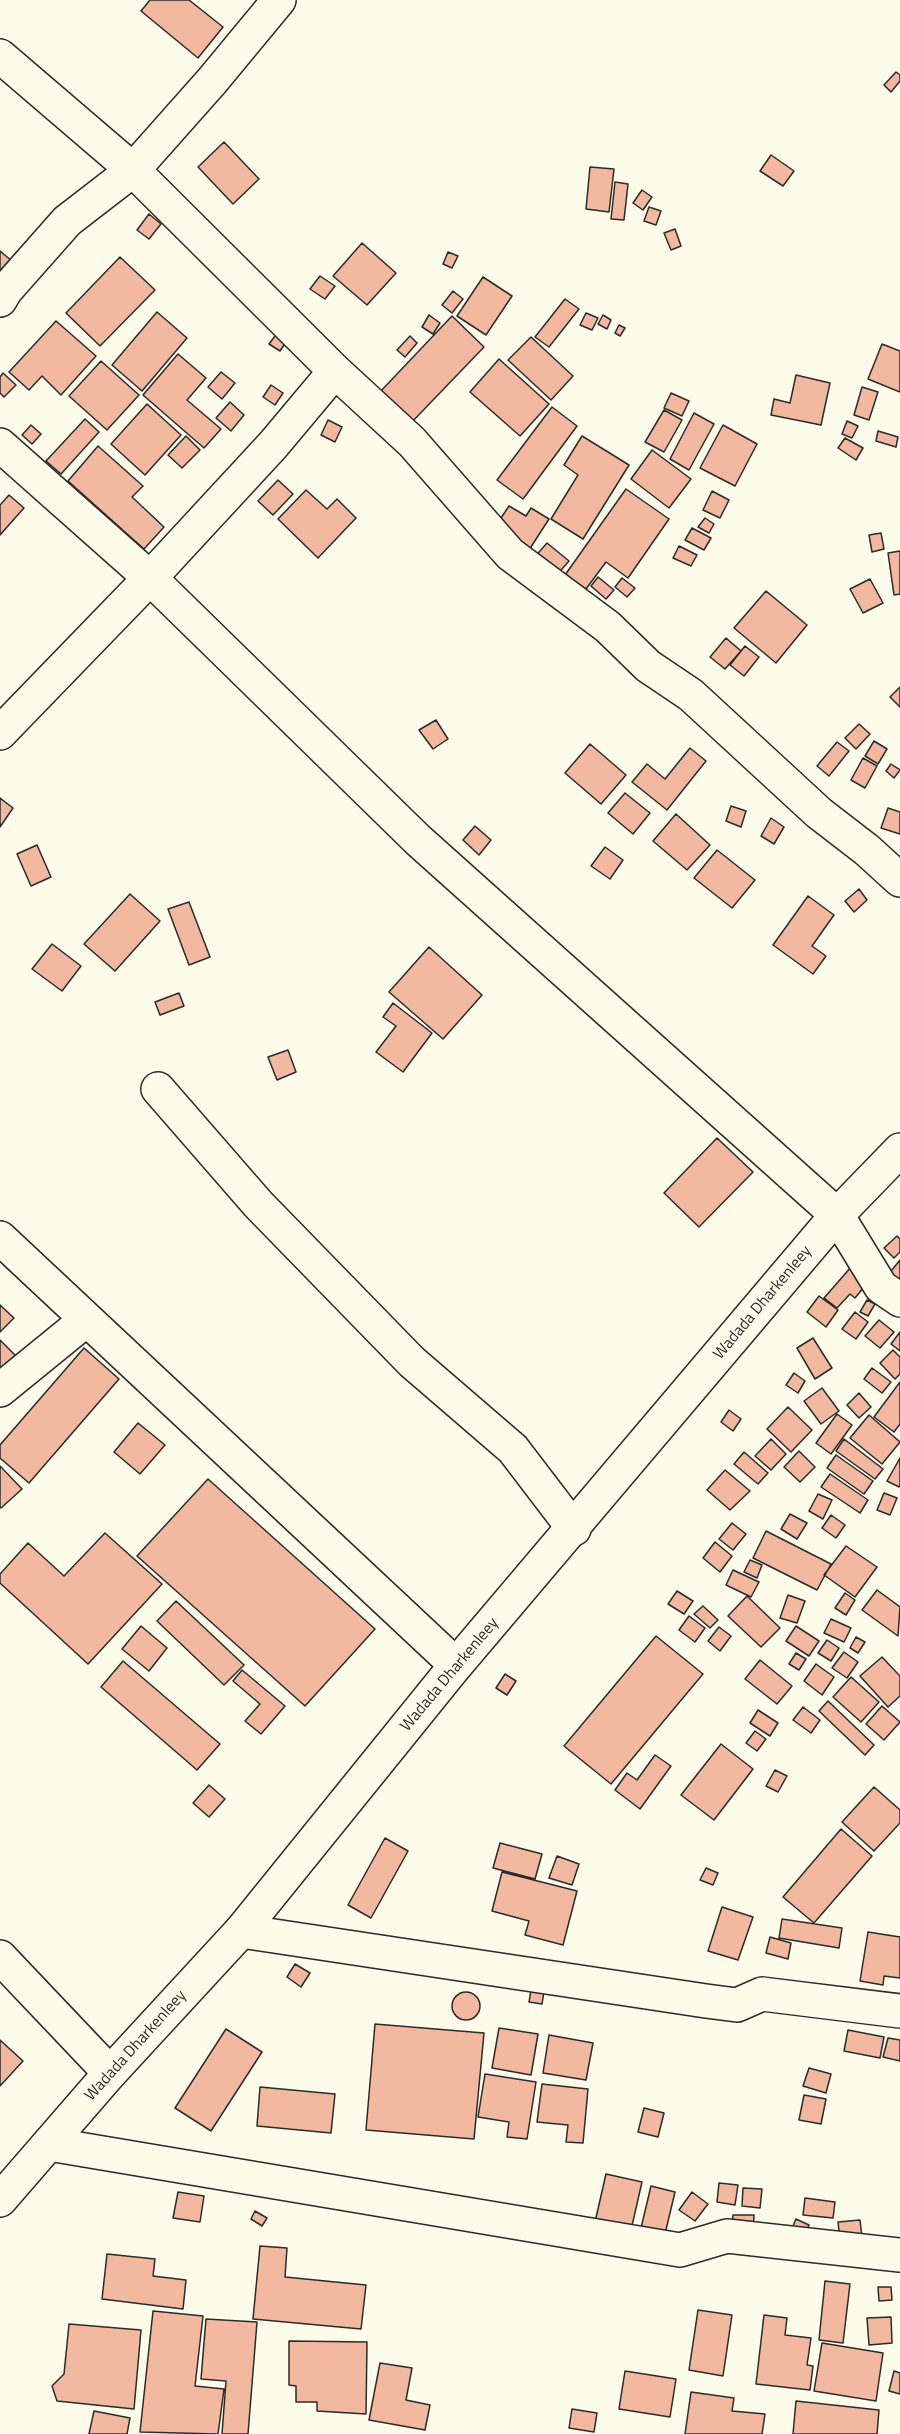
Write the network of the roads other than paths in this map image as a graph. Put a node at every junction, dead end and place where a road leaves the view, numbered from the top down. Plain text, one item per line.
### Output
1 (279, 0) edge
2 (0, 56) edge
3 (133, 170) junction
4 (0, 300) edge
5 (335, 371) junction
6 (0, 445) edge
7 (150, 578) junction
8 (0, 733) edge
9 (900, 880) edge
10 (158, 1089) dead end
11 (900, 1150) edge
12 (837, 1215) junction
13 (0, 1238) edge
14 (900, 1300) edge
15 (86, 1320) junction
16 (0, 1390) edge
17 (574, 1529) junction
18 (456, 1665) junction
19 (241, 1931) junction
20 (0, 1957) edge
21 (900, 2011) edge
22 (110, 2073) junction
23 (49, 2144) junction
24 (0, 2200) edge
25 (900, 2255) edge

1 - 3 street
2 - 3 street
3 - 4 street
3 - 5 street
5 - 7 street
5 - 9 street
6 - 7 street
7 - 8 street
7 - 12 street
10 - 17 street
11 - 12 street, Wadada Dharkenleey
12 - 14 street
12 - 17 street, Wadada Dharkenleey
13 - 15 street
15 - 16 street
15 - 18 street
17 - 18 street, Wadada Dharkenleey
18 - 19 street, Wadada Dharkenleey
19 - 21 street
19 - 22 street, Wadada Dharkenleey
20 - 22 street
22 - 23 street, Wadada Dharkenleey
23 - 24 street, Wadada Dharkenleey
23 - 25 street

